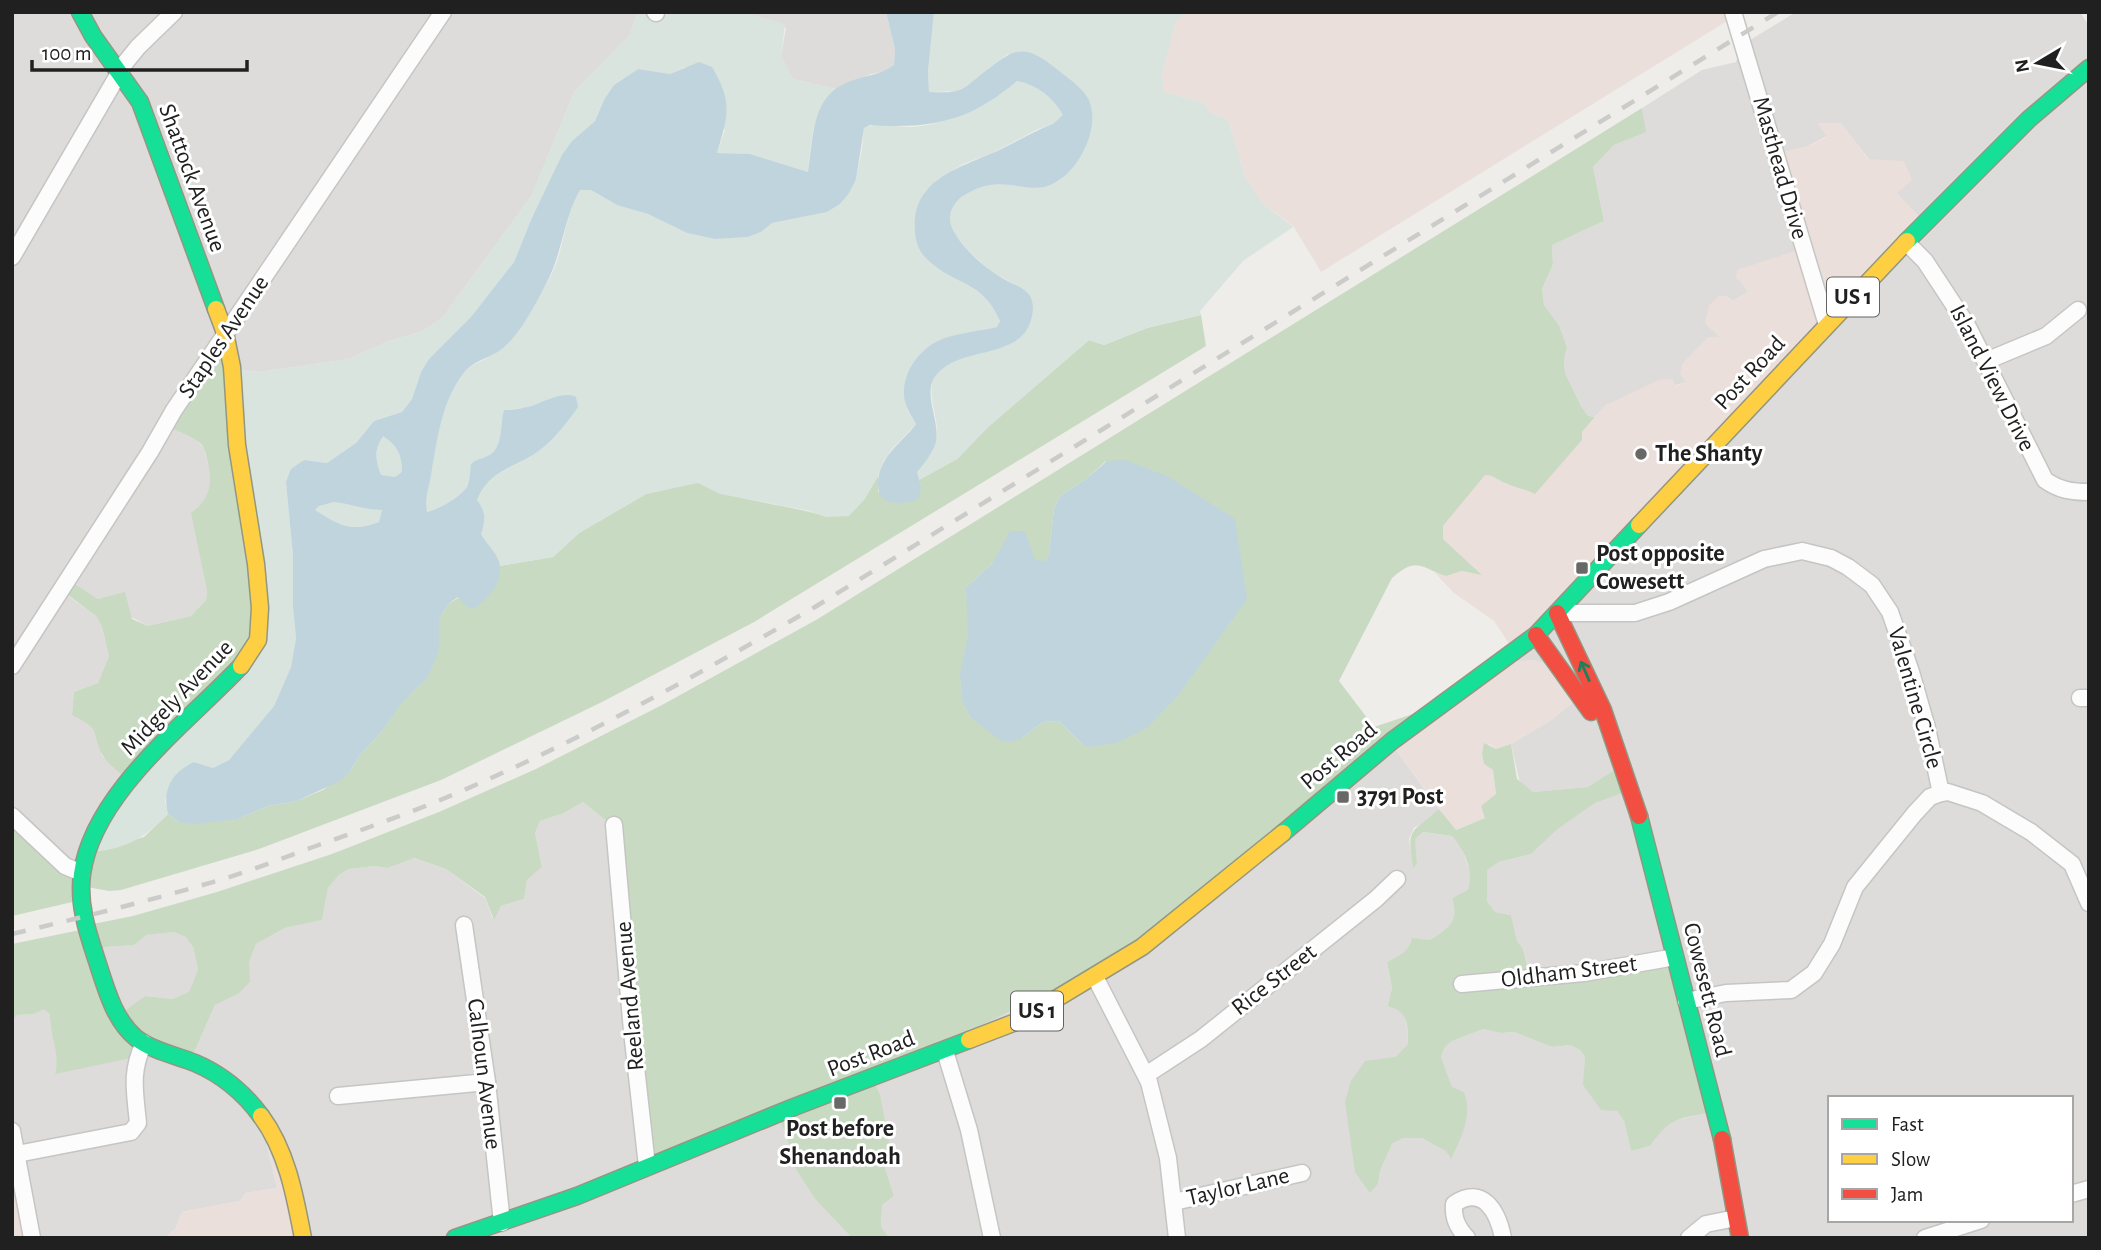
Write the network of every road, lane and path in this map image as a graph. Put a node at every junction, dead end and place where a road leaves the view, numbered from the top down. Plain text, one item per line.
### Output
1 (80, 12) edge
2 (174, 12) edge
3 (443, 12) edge
4 (1733, 12) edge
5 (2089, 68) edge
6 (120, 71) junction
7 (1906, 242) junction
8 (12, 257) edge
9 (2078, 310) dead end
10 (1827, 325) junction
11 (225, 332) junction
12 (1986, 360) junction
13 (2089, 492) edge
14 (1557, 613) junction
15 (1536, 635) junction
16 (12, 666) edge
17 (1620, 757) junction
18 (1941, 793) junction
19 (12, 817) edge
20 (614, 825) dead end
21 (82, 873) junction
22 (1397, 879) dead end
23 (2089, 903) edge
24 (464, 925) dead end
25 (1675, 957) junction
26 (1095, 977) junction
27 (1462, 984) dead end
28 (1686, 1001) junction
29 (144, 1043) junction
30 (945, 1051) junction
31 (1146, 1075) junction
32 (487, 1083) junction
33 (338, 1096) dead end
34 (12, 1131) edge
35 (15, 1155) edge
36 (647, 1166) junction
37 (1303, 1173) dead end
38 (1174, 1202) junction
39 (1736, 1218) junction
40 (1976, 1222) edge
41 (502, 1223) junction
42 (32, 1238) edge
43 (303, 1238) edge
44 (456, 1238) edge
45 (992, 1238) edge
46 (1177, 1238) edge
47 (1466, 1238) edge
48 (1503, 1238) edge
49 (1689, 1238) edge
50 (1740, 1238) edge
51 (1925, 1238) edge

1 - 6 main road, Shattock Avenue
2 - 6 street
3 - 11 street, Staples Avenue
4 - 10 street, Masthead Drive
5 - 7 main road, Post Road / US 1
6 - 8 street
6 - 11 main road, Shattock Avenue
7 - 10 main road, Post Road / US 1
7 - 12 street, Island View Drive
9 - 12 street
10 - 14 main road, Post Road / US 1
11 - 16 street, Staples Avenue
11 - 21 main road, Midgely Avenue
12 - 13 street, Island View Drive
14 - 15 main road, Post Road / US 1
17 -> 14 main road, Cowesett Road
14 - 18 street, Valentine Circle
15 - 17 main road, Cowesett Road
15 - 26 main road, Post Road / US 1
17 - 25 main road, Cowesett Road
18 - 23 street
18 - 28 street, Valentine Circle
19 - 21 street
20 - 36 street, Reeland Avenue
21 - 29 main road, Midgely Avenue
22 - 31 street, Rice Street
24 - 32 street, Calhoun Avenue
25 - 27 street, Oldham Street
25 - 28 main road, Cowesett Road
26 - 30 main road, Post Road / US 1
26 - 31 street
28 - 39 main road, Cowesett Road
29 - 35 street
29 - 43 main road
30 - 36 main road, Post Road / US 1
30 - 45 street
31 - 38 street
32 - 33 street
32 - 41 street, Calhoun Avenue
34 - 35 street
35 - 42 street
36 - 41 main road, Post Road / US 1
37 - 38 street, Taylor Lane
38 - 46 street
39 - 49 street
39 - 50 main road, Cowesett Road
40 - 51 street
41 - 44 main road, Post Road / US 1
47 - 48 street

